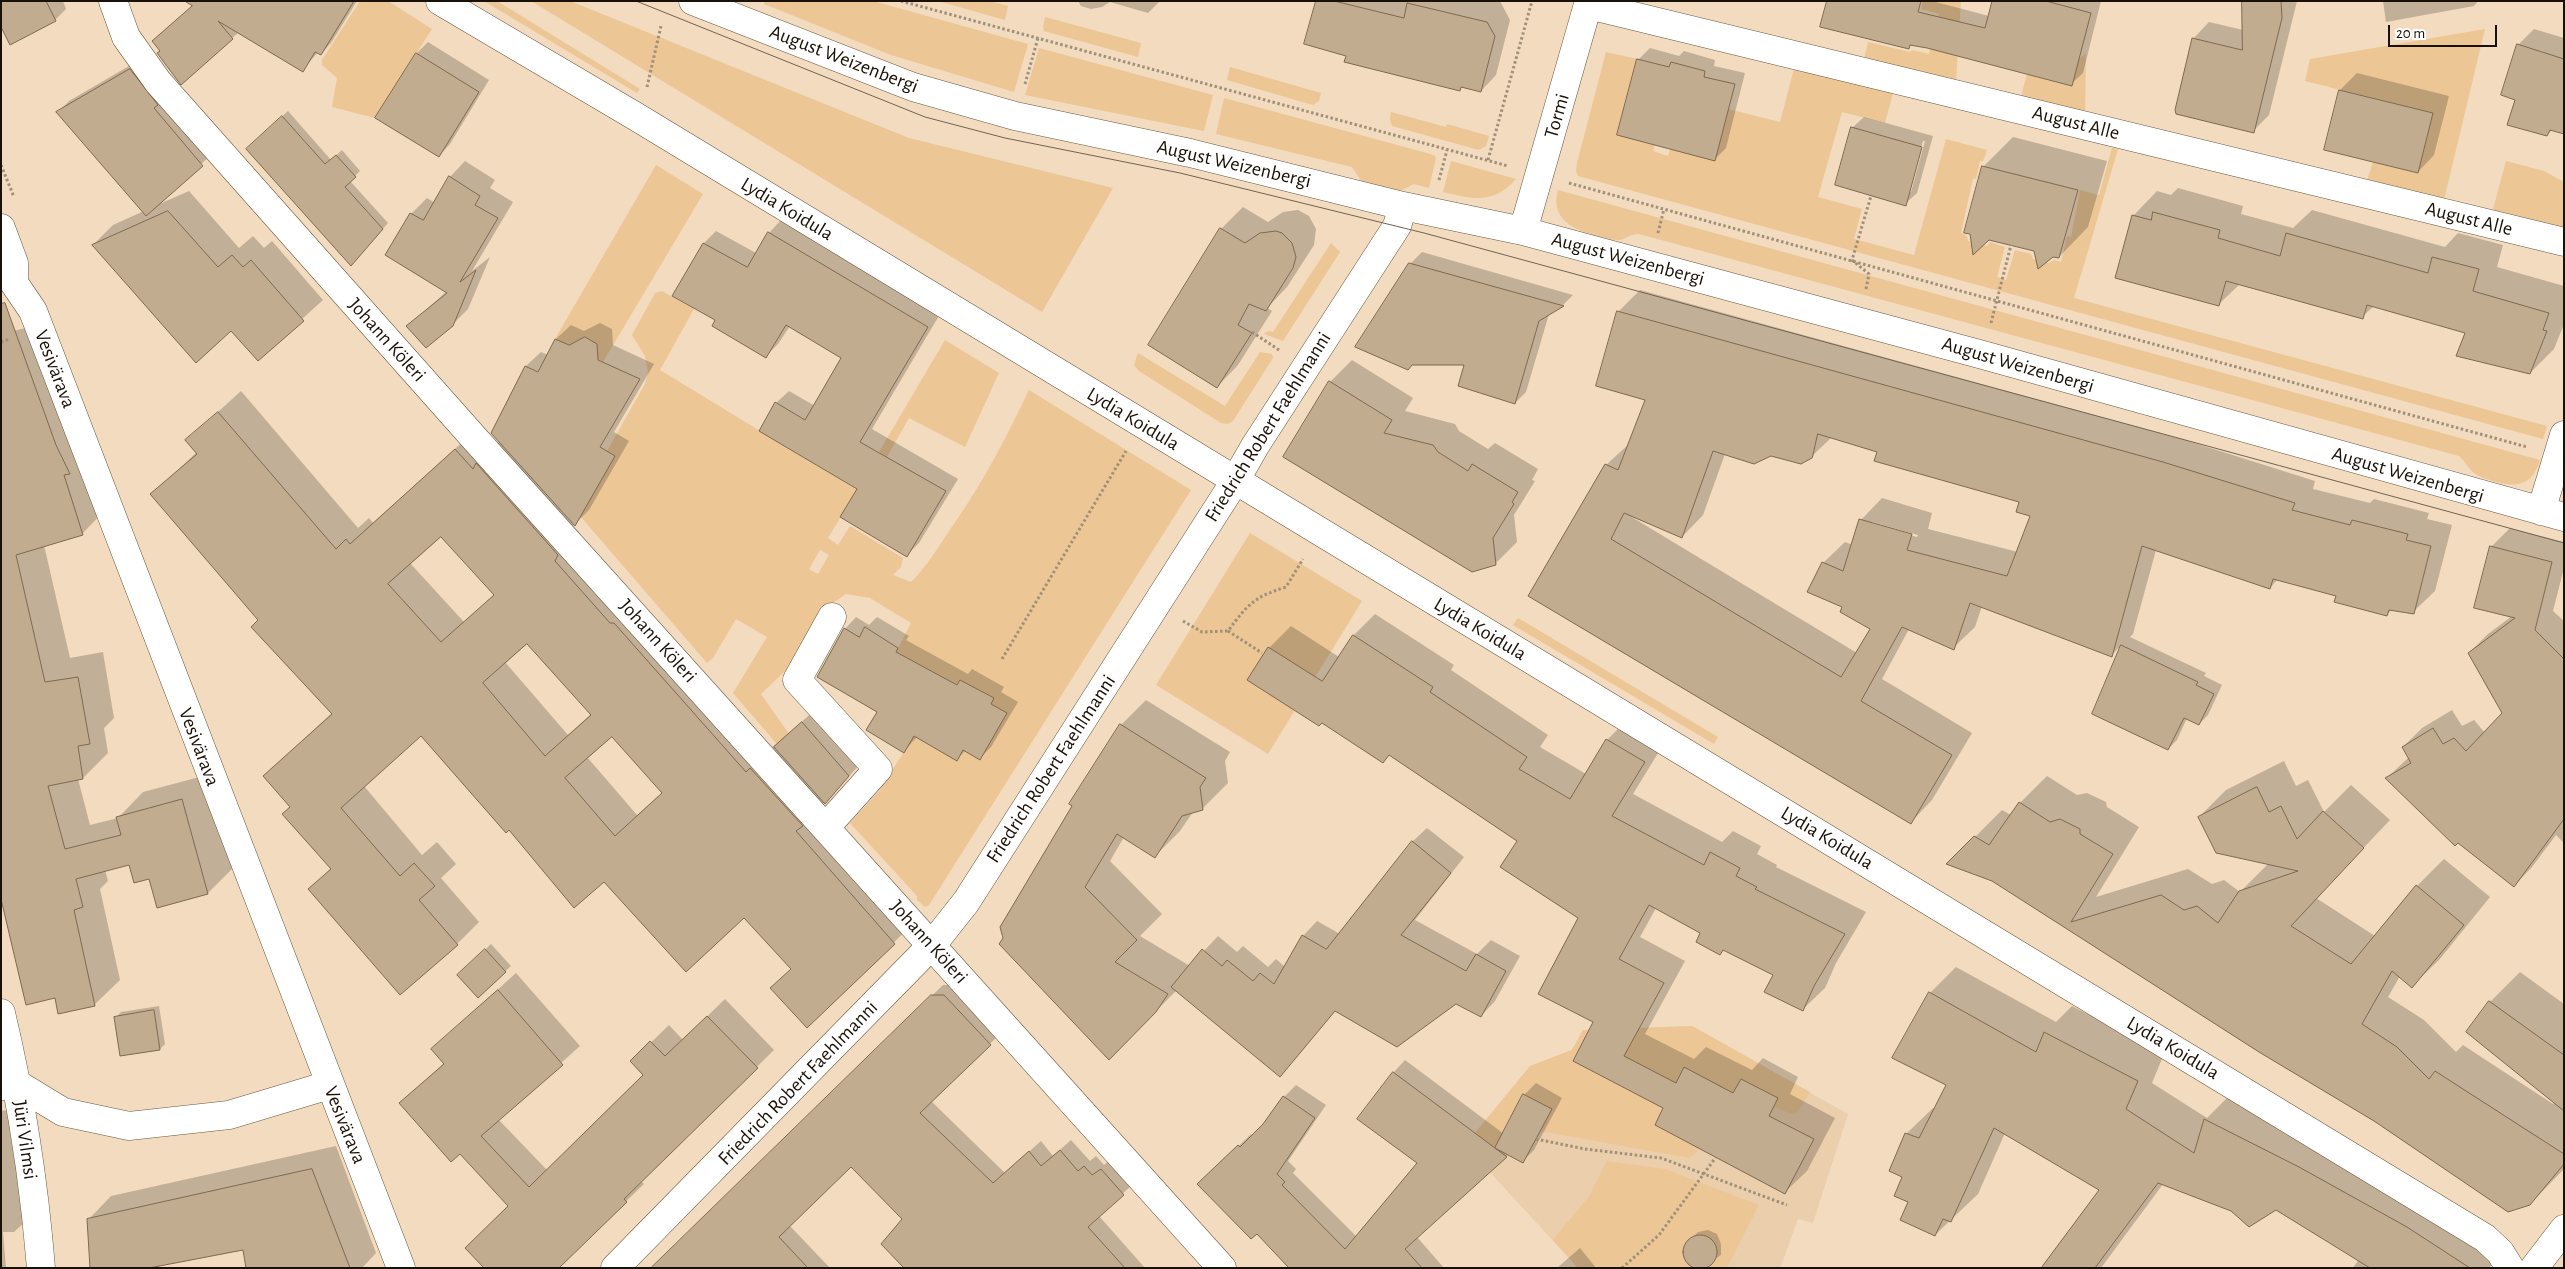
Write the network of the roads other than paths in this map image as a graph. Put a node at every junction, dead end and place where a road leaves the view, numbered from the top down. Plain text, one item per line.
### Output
1 (113, 1) edge
2 (440, 1) edge
3 (693, 1) edge
4 (1588, 3) edge
5 (1403, 206) junction
6 (1, 228) edge
7 (1523, 231) junction
8 (2564, 242) edge
9 (7, 282) edge
10 (2560, 445) edge
11 (1234, 481) junction
12 (2553, 514) edge
13 (832, 617) dead end
14 (826, 827) junction
15 (932, 945) junction
16 (1, 1013) edge
17 (9, 1085) edge
18 (329, 1085) junction
19 (2564, 1229) edge
20 (41, 1268) edge
21 (401, 1268) edge
22 (615, 1268) edge
23 (1222, 1268) edge
24 (2510, 1268) edge
25 (2534, 1268) edge

1 - 14 street, Johann Köleri
2 - 11 street, Lydia Koidula
3 - 5 street, August Weizenbergi
4 - 7 street, Tormi
4 - 8 street, August Alle
5 - 7 street, August Weizenbergi
5 - 11 street, Friedrich Robert Faehlmanni
6 - 9 street, Vesivärava
7 - 12 street, August Weizenbergi
9 - 18 street, Vesivärava
10 - 12 street
11 - 15 street, Friedrich Robert Faehlmanni
11 - 24 street, Lydia Koidula
13 - 14 street
14 - 15 street, Johann Köleri
15 - 22 street, Friedrich Robert Faehlmanni
15 - 23 street, Johann Köleri
16 - 17 street, Jüri Vilmsi
17 - 18 street
17 - 20 street, Jüri Vilmsi
18 - 21 street, Vesivärava
19 - 25 street

